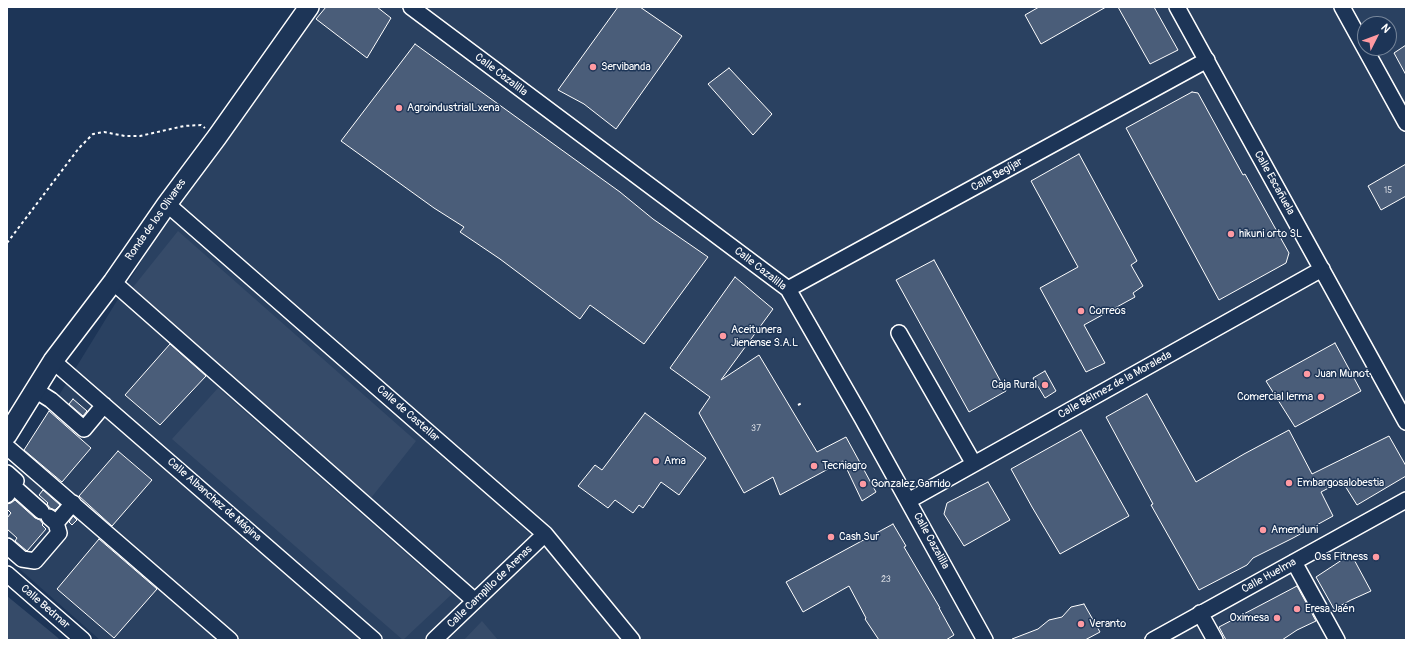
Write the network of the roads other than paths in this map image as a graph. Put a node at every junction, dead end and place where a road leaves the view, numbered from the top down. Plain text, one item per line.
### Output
1 (309, 7) edge
2 (411, 7) edge
3 (1177, 7) edge
4 (1342, 7) edge
5 (1207, 60) junction
6 (1406, 123) edge
7 (167, 204) junction
8 (1322, 270) junction
9 (113, 282) junction
10 (788, 289) junction
11 (899, 333) dead end
12 (53, 361) junction
13 (35, 390) junction
14 (104, 405) junction
15 (1406, 422) edge
16 (7, 435) edge
17 (7, 447) edge
18 (974, 464) junction
19 (9, 485) edge
20 (1406, 500) edge
21 (908, 501) junction
22 (73, 503) junction
23 (48, 517) junction
24 (545, 534) junction
25 (7, 546) edge
26 (1294, 562) junction
27 (7, 574) edge
28 (475, 601) junction
29 (1200, 614) junction
30 (83, 640) edge
31 (230, 640) edge
32 (374, 640) edge
33 (434, 640) edge
34 (632, 640) edge
35 (985, 640) edge
36 (1153, 640) edge
37 (1215, 640) edge
38 (1337, 640) edge

1 - 7 main road, Ronda de los Olivares
2 - 10 street, Calle Cazalilla
3 - 5 street, Calle Escañuela
4 - 6 street
5 - 8 street, Calle Escañuela
5 - 10 street, Calle Begíjar
7 - 9 main road, Ronda de los Olivares
7 - 24 street, Calle de Castellar
8 - 15 street, Calle Escañuela
8 - 18 street, Calle Bélmez de la Moraleda
9 - 12 main road, Ronda de los Olivares
9 - 28 street
10 - 21 street, Calle Cazalilla
11 - 18 street
12 - 13 main road, Ronda de los Olivares
12 - 14 street, Calle Albanchez de Mágina
13 - 14 street
13 - 16 main road, Ronda de los Olivares
14 - 32 street, Calle Albanchez de Mágina
17 - 22 street
18 - 21 street, Calle Bélmez de la Moraleda
19 - 23 street
20 - 26 street, Calle Huelma
21 - 35 street, Calle Cazalilla
22 - 23 street
22 - 31 street
23 - 25 street
24 - 28 street, Calle Campillo de Arenas
24 - 34 street, Calle de Castellar
26 - 29 street, Calle Huelma
26 - 38 street
27 - 30 street, Calle Bedmar
28 - 33 street, Calle Campillo de Arenas
29 - 36 street, Calle Huelma
29 - 37 street

